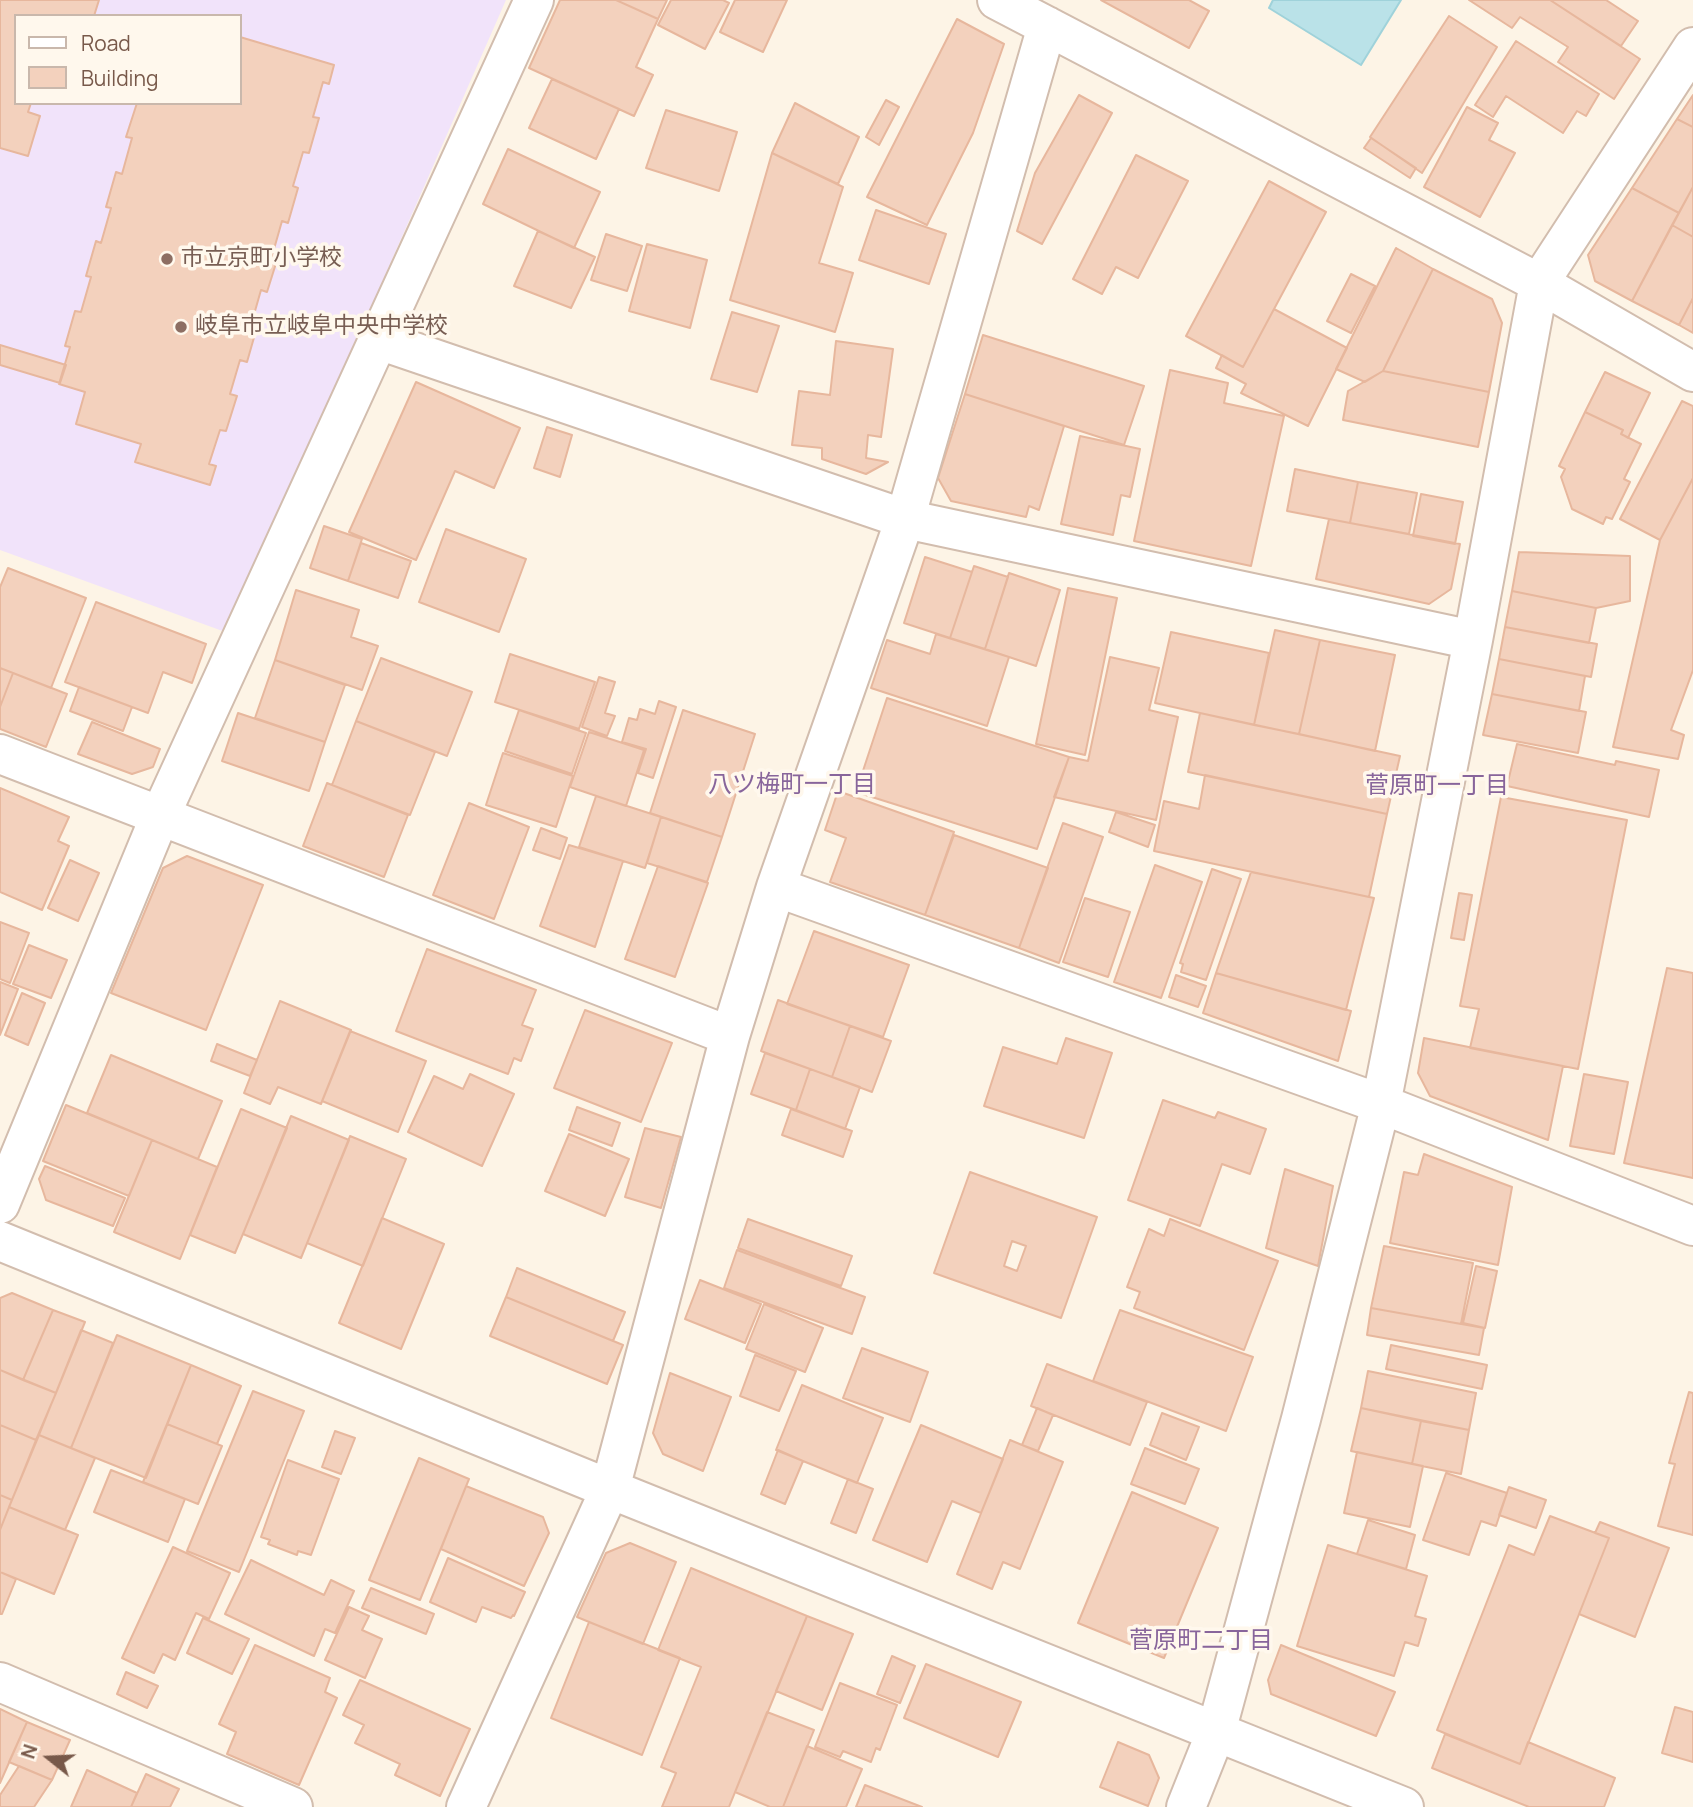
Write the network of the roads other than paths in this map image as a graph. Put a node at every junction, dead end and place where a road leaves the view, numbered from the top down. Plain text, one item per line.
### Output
1 (534, 0) edge
2 (997, 0) edge
3 (1047, 26) junction
4 (1693, 47) edge
5 (1539, 284) junction
6 (379, 340) junction
7 (1693, 372) edge
8 (905, 519) junction
9 (1473, 640) junction
10 (0, 754) edge
11 (160, 816) junction
12 (776, 887) junction
13 (730, 1036) junction
14 (1381, 1104) junction
15 (0, 1204) edge
16 (1693, 1226) edge
17 (0, 1241) edge
18 (610, 1489) junction
19 (0, 1682) edge
20 (1216, 1732) junction
21 (293, 1807) edge
22 (466, 1807) edge
23 (1186, 1807) edge
24 (1404, 1807) edge

1 - 6 street
2 - 3 street
3 - 5 street
3 - 8 street
4 - 5 street
5 - 7 street
5 - 9 street
6 - 8 street
6 - 11 street
8 - 9 street
8 - 12 street
9 - 14 street
10 - 11 street
11 - 13 street
11 - 15 street
12 - 13 street
12 - 14 street
13 - 18 street
14 - 16 street
14 - 20 street
17 - 18 street
18 - 20 street
18 - 22 street
19 - 21 street
20 - 23 street
20 - 24 street

